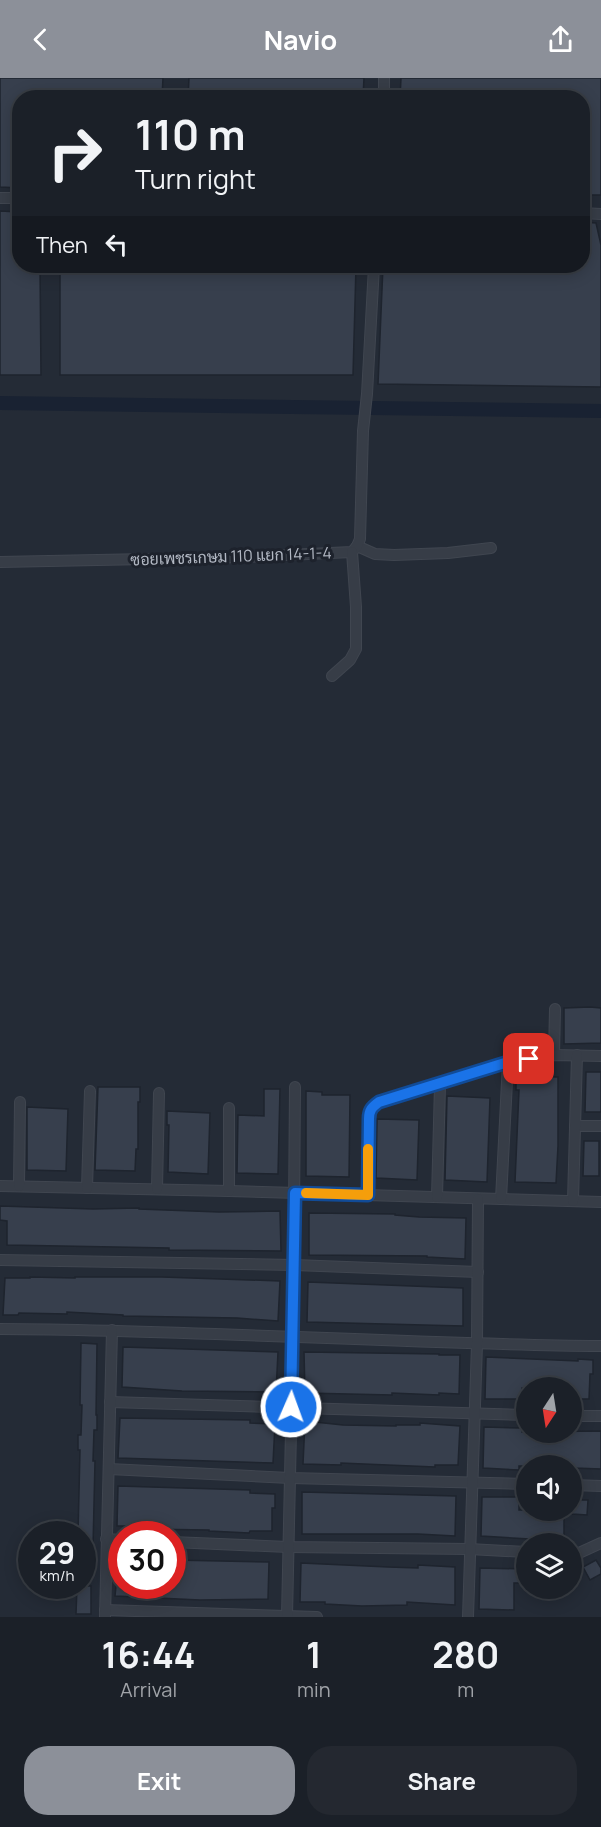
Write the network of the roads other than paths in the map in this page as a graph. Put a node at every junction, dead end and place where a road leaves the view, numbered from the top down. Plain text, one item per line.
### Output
1 (374, 273) edge
2 (491, 548) dead end
3 (355, 549) junction
4 (0, 562) edge
5 (332, 676) dead end
6 (555, 1009) dead end
7 (554, 1054) junction
8 (577, 1055) junction
9 (601, 1056) edge
10 (508, 1062) junction
11 (440, 1085) junction
12 (295, 1087) dead end
13 (90, 1092) dead end
14 (159, 1093) dead end
15 (20, 1102) dead end
16 (229, 1108) dead end
17 (575, 1125) junction
18 (601, 1126) edge
19 (0, 1186) edge
20 (18, 1186) junction
21 (87, 1188) junction
22 (157, 1189) junction
23 (229, 1191) junction
24 (295, 1193) junction
25 (368, 1195) junction
26 (438, 1197) junction
27 (478, 1199) junction
28 (501, 1199) junction
29 (573, 1201) junction
30 (601, 1202) edge
31 (0, 1260) edge
32 (294, 1265) junction
33 (478, 1272) junction
34 (0, 1329) edge
35 (112, 1330) junction
36 (293, 1337) junction
37 (477, 1344) junction
38 (601, 1346) edge
39 (110, 1402) junction
40 (291, 1407) junction
41 (474, 1414) junction
42 (516, 1415) edge
43 (582, 1416) edge
44 (601, 1416) edge
45 (108, 1469) junction
46 (290, 1478) junction
47 (473, 1483) junction
48 (516, 1484) edge
49 (582, 1485) edge
50 (601, 1486) edge
51 (106, 1539) joint
52 (186, 1543) edge
53 (601, 1543) edge
54 (288, 1547) junction
55 (470, 1549) junction
56 (516, 1551) edge
57 (582, 1552) edge
58 (105, 1614) edge
59 (287, 1617) edge
60 (317, 1617) edge
61 (468, 1617) edge

1 - 3 street
2 - 3 street, ซอยเพชรเกษม 110 แยก 14-1-4
3 - 4 street, ซอยเพชรเกษม 110 แยก 14-1-4
3 - 5 street
6 - 7 street
7 - 8 street
7 - 10 street
8 - 9 street
8 - 17 street
10 - 11 street
10 - 28 street
11 - 25 street
11 - 26 street
12 - 24 street
13 - 21 street
14 - 22 street
15 - 20 street
16 - 23 street
17 - 18 street
17 - 29 street
19 - 20 street
20 - 21 street
21 - 22 street
22 - 23 street
23 - 24 street
24 - 25 street
24 - 32 street
25 - 26 street
26 - 27 street
27 - 28 street
27 - 33 street
28 - 29 street
29 - 30 street
31 - 32 street
32 - 33 street
32 - 36 street
33 - 37 street
34 - 35 street
35 - 36 street
35 - 39 street
36 - 37 street
36 - 40 street
37 - 38 street
37 - 41 street
39 - 40 street
39 - 45 street
40 - 41 street
40 - 46 street
41 - 42 street
41 - 47 street
43 - 44 street
45 - 46 street
45 - 51 street
46 - 47 street
46 - 54 street
47 - 48 street
47 - 55 street
49 - 50 street
51 - 58 street
52 - 54 street
53 - 57 street
54 - 55 street
54 - 59 street
55 - 56 street
55 - 61 street
58 - 59 street
59 - 60 street

